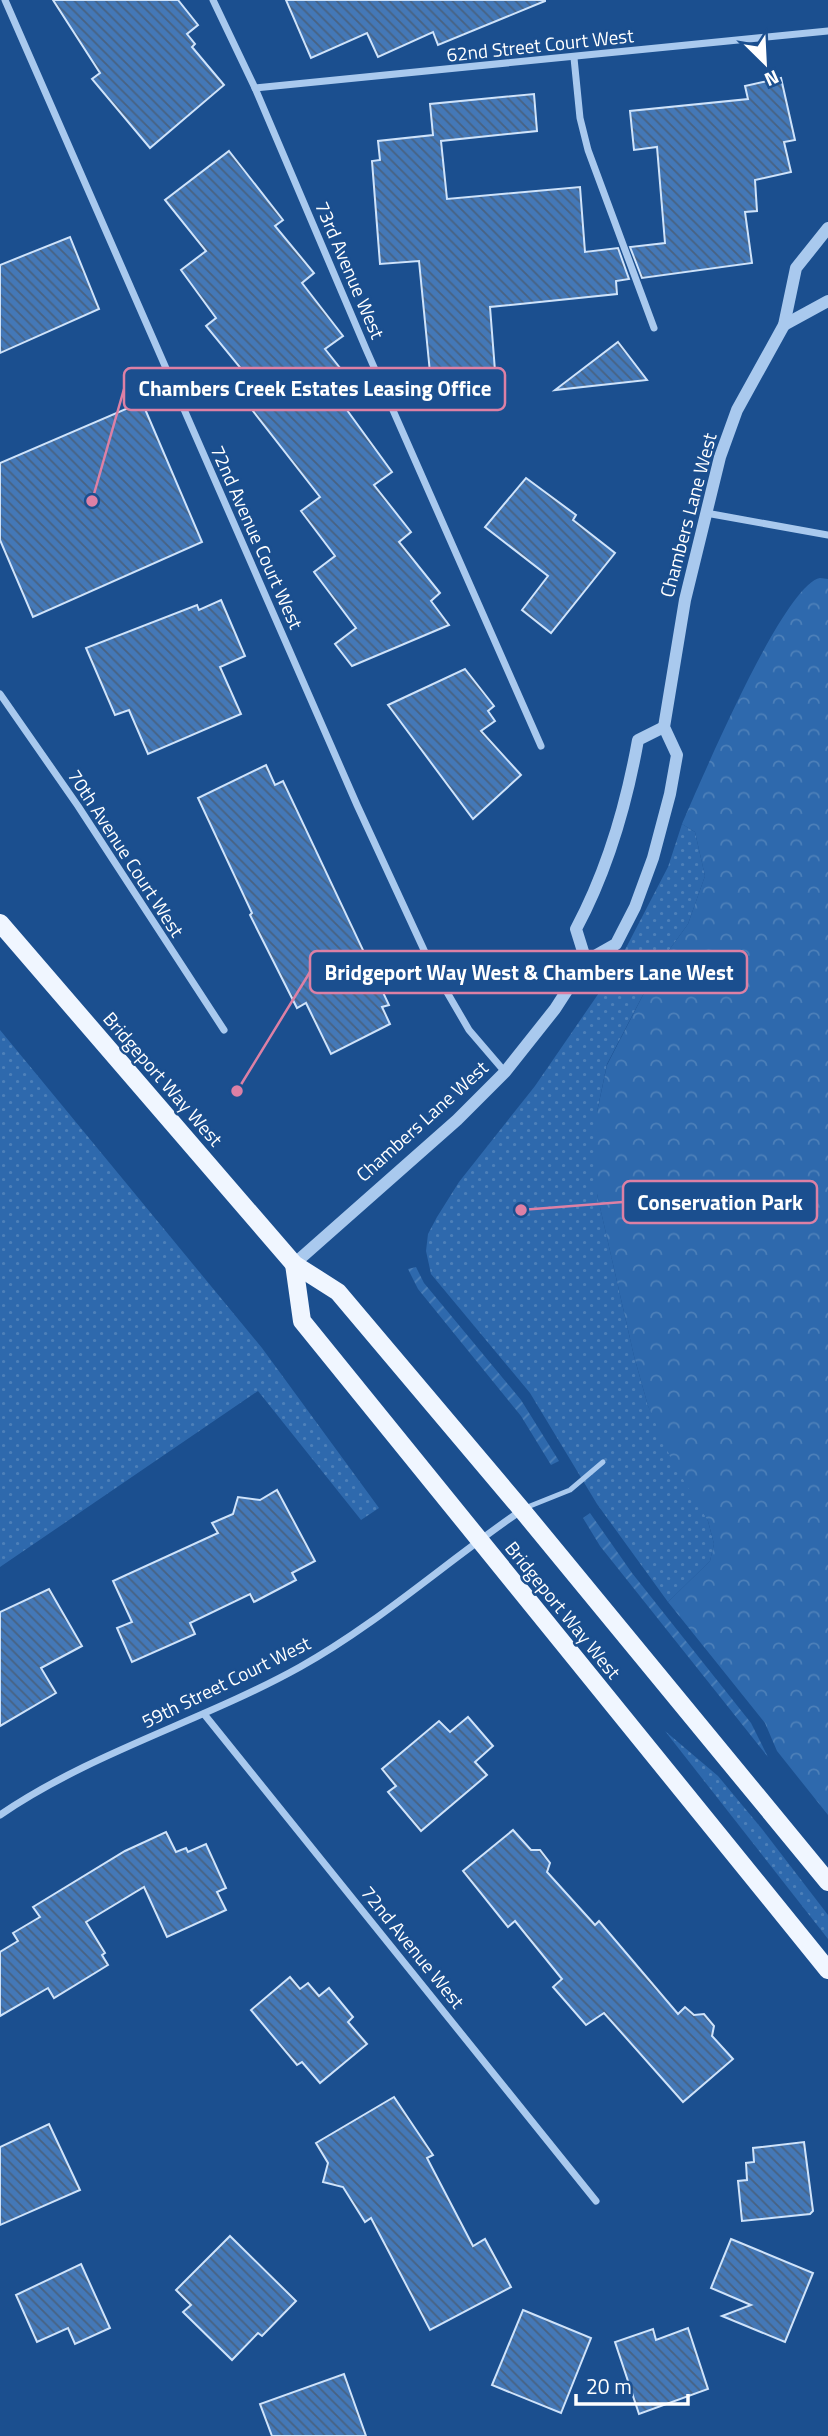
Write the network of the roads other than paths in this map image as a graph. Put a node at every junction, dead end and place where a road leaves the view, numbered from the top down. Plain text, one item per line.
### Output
1 (5, 0) edge
2 (213, 0) edge
3 (828, 30) edge
4 (574, 58) junction
5 (255, 88) junction
6 (828, 228) edge
7 (828, 301) edge
8 (785, 325) junction
9 (654, 328) dead end
10 (706, 513) junction
11 (828, 535) edge
12 (0, 694) edge
13 (664, 727) junction
14 (541, 746) dead end
15 (0, 923) edge
16 (586, 961) junction
17 (224, 1030) dead end
18 (505, 1072) junction
19 (294, 1264) junction
20 (603, 1462) dead end
21 (523, 1510) junction
22 (480, 1539) junction
23 (204, 1714) junction
24 (0, 1815) edge
25 (828, 1882) edge
26 (828, 1970) edge
27 (596, 2201) dead end

1 - 18 street, 72nd Avenue Court West
2 - 5 street, 73rd Avenue West
3 - 4 street, 62nd Street Court West
4 - 5 street, 62nd Street Court West
4 - 9 street
5 - 14 street, 73rd Avenue West
6 - 8 street, Chambers Lane West
7 - 8 street
8 - 10 street, Chambers Lane West
10 - 11 street
10 - 13 street, Chambers Lane West
12 - 17 street, 70th Avenue Court West
13 - 16 street
13 - 16 street, Chambers Lane West
15 - 19 main road, Bridgeport Way West
16 - 18 street, Chambers Lane West
18 - 19 street, Chambers Lane West
19 - 21 main road, Bridgeport Way West
19 - 22 main road, Bridgeport Way West
20 - 21 lane
21 - 22 street, 59th Street Court West
21 - 25 main road, Bridgeport Way West
22 - 23 street, 59th Street Court West
22 - 26 main road, Bridgeport Way West
23 - 24 street, 59th Street Court West
23 - 27 street, 72nd Avenue West

